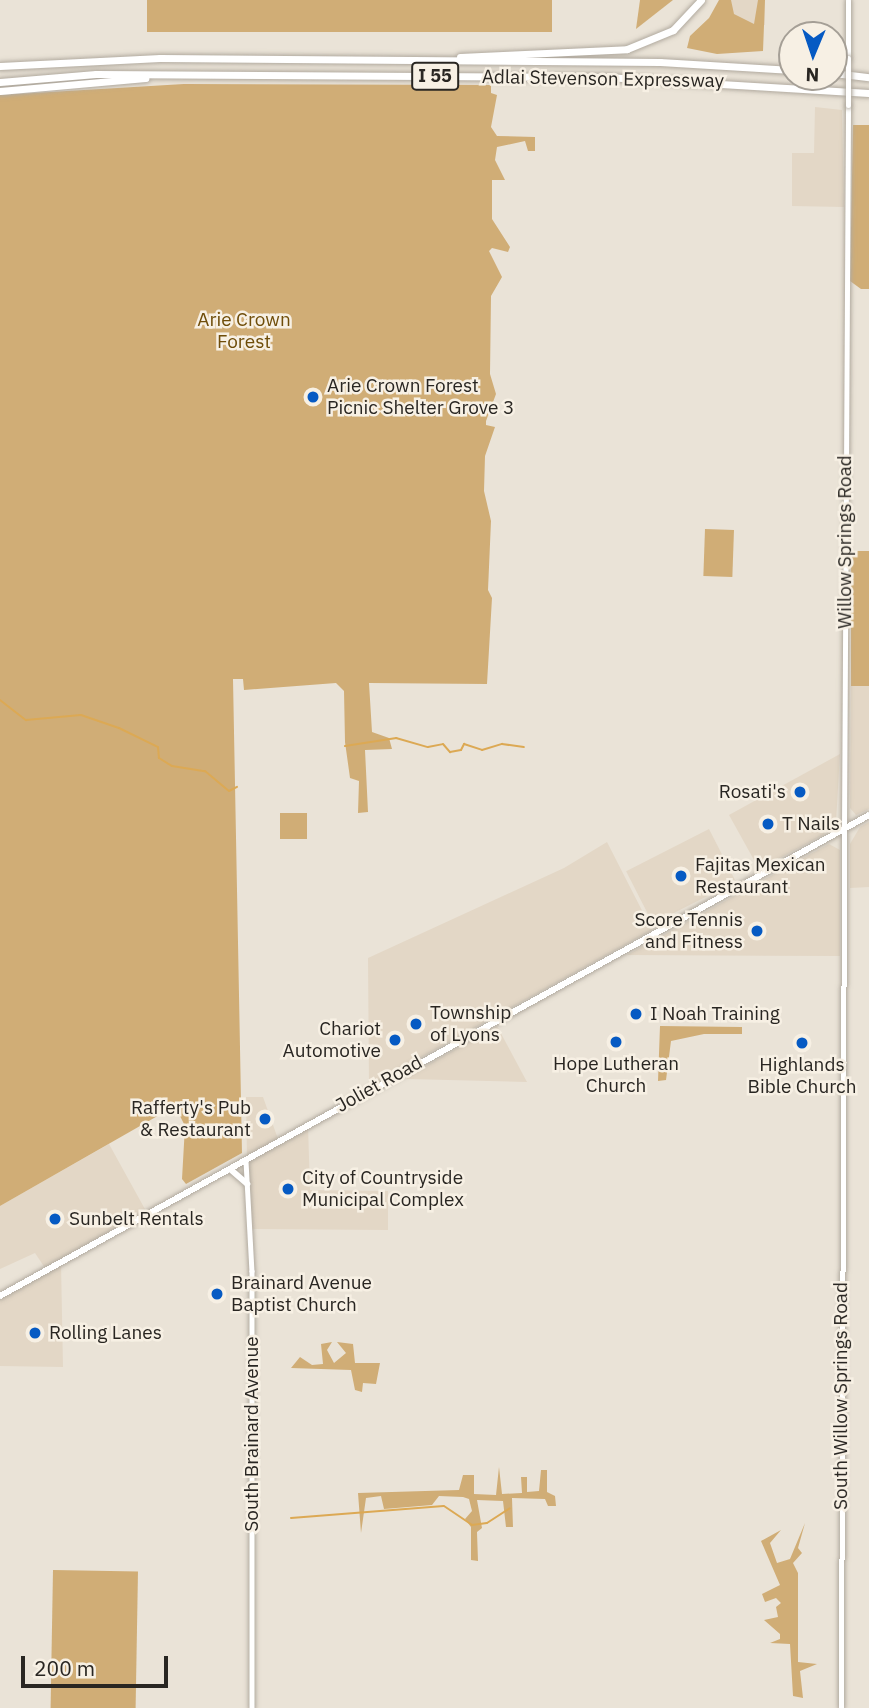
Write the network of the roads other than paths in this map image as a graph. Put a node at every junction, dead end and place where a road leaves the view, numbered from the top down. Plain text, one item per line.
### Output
1 (701, 0) edge
2 (848, 0) edge
3 (438, 60) junction
4 (0, 64) edge
5 (778, 69) edge
6 (157, 75) junction
7 (848, 75) edge
8 (869, 77) edge
9 (0, 82) edge
10 (0, 91) edge
11 (869, 93) edge
12 (869, 815) edge
13 (844, 828) junction
14 (842, 1084) joint
15 (246, 1161) junction
16 (230, 1169) junction
17 (247, 1184) junction
18 (0, 1296) edge
19 (252, 1708) edge
20 (841, 1708) edge

1 - 3 highway
2 - 13 main road, Willow Springs Road, bridge
3 - 4 highway, Adlai Stevenson Expressway / I 55
3 - 5 highway, Adlai Stevenson Expressway / I 55
6 - 9 highway, Adlai Stevenson Expressway / I 55
6 - 10 highway
6 - 11 highway, Adlai Stevenson Expressway / I 55
7 - 8 highway
12 - 13 main road, Joliet Road
13 - 14 street, Willow Springs Road
13 - 15 main road, Joliet Road
14 - 20 street, South Willow Springs Road
15 - 16 main road, Joliet Road
15 - 17 street, South Brainard Avenue
16 - 17 main road
16 - 18 main road, Joliet Road
17 - 19 street, South Brainard Avenue

